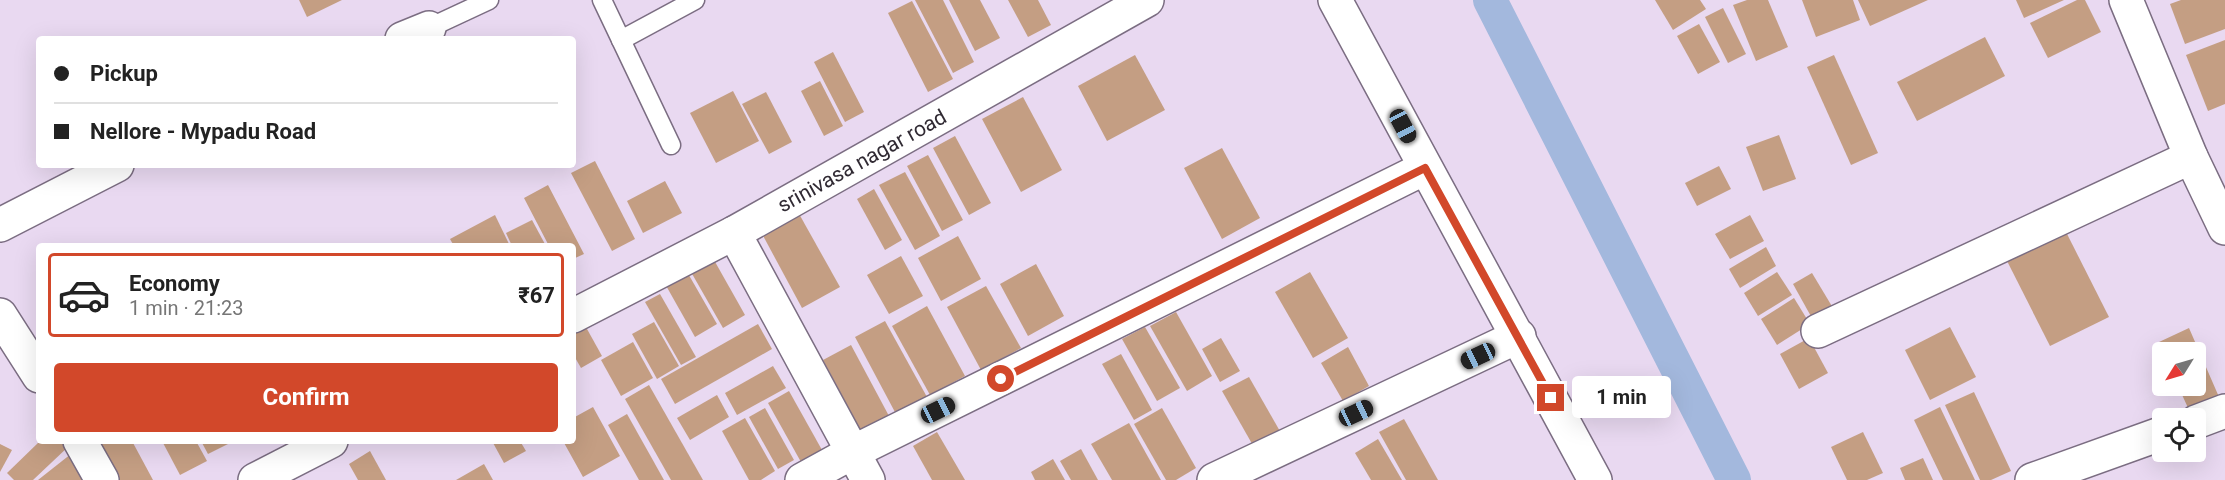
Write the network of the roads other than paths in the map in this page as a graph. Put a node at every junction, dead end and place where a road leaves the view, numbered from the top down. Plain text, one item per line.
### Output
1 (489, 0) edge
2 (602, 0) edge
3 (695, 0) edge
4 (1147, 0) edge
5 (1335, 0) edge
6 (2126, 0) edge
7 (416, 34) edge
8 (621, 40) junction
9 (671, 145) dead end
10 (2192, 157) junction
11 (111, 168) edge
12 (1425, 168) junction
13 (0, 225) edge
14 (2225, 228) edge
15 (734, 233) junction
16 (576, 314) edge
17 (0, 315) edge
18 (1818, 331) dead end
19 (1519, 336) junction
20 (36, 371) edge
21 (2225, 411) edge
22 (2206, 418) edge
23 (2152, 437) edge
24 (82, 444) edge
25 (325, 444) edge
26 (860, 466) edge
27 (102, 480) edge
28 (255, 480) edge
29 (801, 480) edge
30 (1214, 480) edge
31 (1595, 480) edge
32 (2032, 480) edge

1 - 7 lane
2 - 8 lane
3 - 8 lane
4 - 15 street, srinivasa nagar road
5 - 12 street
6 - 10 street
8 - 9 lane
10 - 14 street
10 - 18 street
11 - 13 street
12 - 19 street
12 - 26 street
15 - 16 street, srinivasa nagar road
15 - 26 street
17 - 20 street
19 - 30 street
19 - 31 street
21 - 22 street
23 - 32 street
24 - 27 street
25 - 28 street
26 - 29 street

